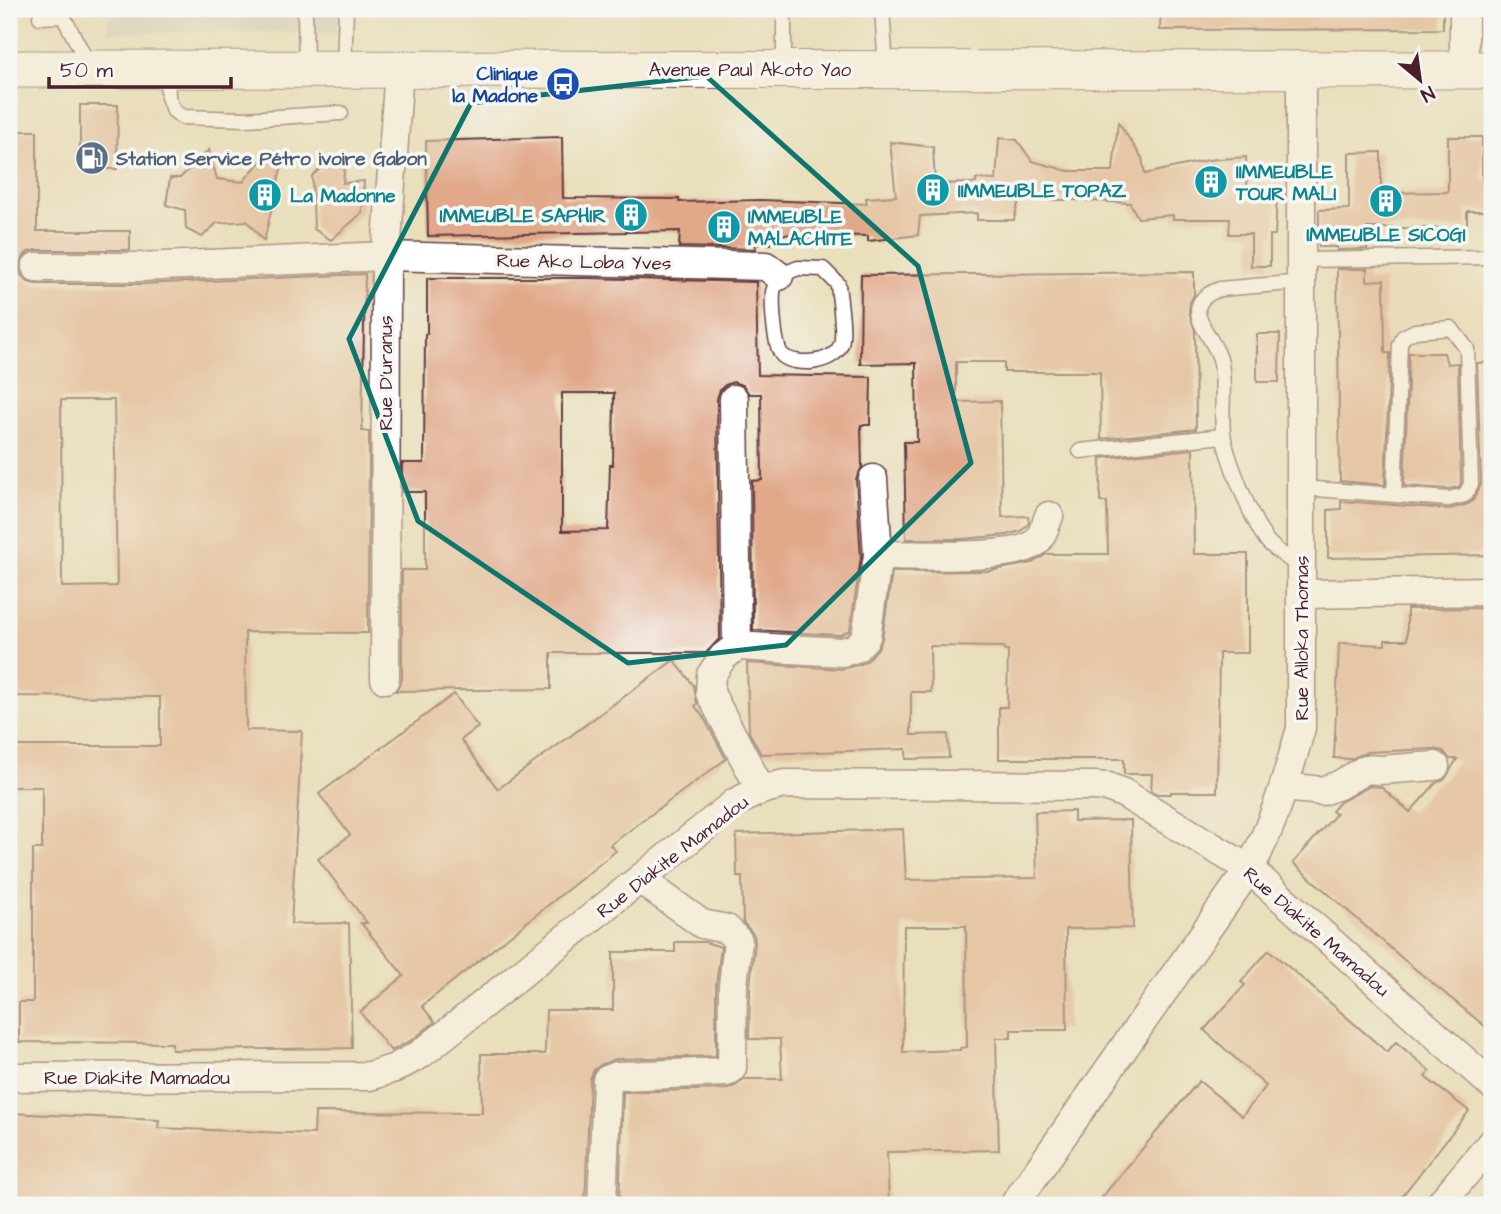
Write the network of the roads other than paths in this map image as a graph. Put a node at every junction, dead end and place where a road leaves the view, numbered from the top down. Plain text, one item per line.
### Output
1 (305, 9) edge
2 (346, 9) edge
3 (784, 9) edge
4 (881, 9) edge
5 (1464, 9) edge
6 (40, 17) dead end
7 (345, 68) junction
8 (399, 68) junction
9 (9, 69) edge
10 (90, 69) junction
11 (167, 69) junction
12 (306, 69) junction
13 (784, 69) junction
14 (886, 70) junction
15 (1478, 70) edge
16 (1301, 71) junction
17 (341, 113) dead end
18 (386, 256) junction
19 (1492, 257) edge
20 (36, 267) dead end
21 (1302, 271) junction
22 (779, 276) junction
23 (734, 399) dead end
24 (1223, 436) junction
25 (1080, 451) dead end
26 (873, 479) dead end
27 (1302, 488) junction
28 (1394, 495) junction
29 (1049, 516) dead end
30 (878, 555) junction
31 (1302, 581) junction
32 (1492, 591) edge
33 (737, 646) junction
34 (385, 679) dead end
35 (1435, 766) dead end
36 (1284, 787) junction
37 (761, 790) junction
38 (1249, 869) junction
39 (641, 880) junction
40 (9, 1077) edge
41 (1492, 1085) edge
42 (1492, 1142) edge
43 (1021, 1202) edge
44 (602, 1205) edge
45 (1439, 1205) edge

1 - 12 lane
2 - 7 lane
3 - 13 lane
4 - 14 lane
5 - 15 street
6 - 10 lane
7 - 8 street, Avenue Paul Akoto Yao
7 - 12 street, Avenue Paul Akoto Yao
8 - 13 street, Avenue Paul Akoto Yao
8 - 18 street, Rue D'uranus
9 - 10 street, Avenue Paul Akoto Yao
10 - 11 street, Avenue Paul Akoto Yao
11 - 12 street, Avenue Paul Akoto Yao
11 - 17 lane
13 - 14 street, Avenue Paul Akoto Yao
14 - 16 street, Avenue Paul Akoto Yao
15 - 16 street, Avenue Paul Akoto Yao
16 - 21 street, Rue Alloka Thomas
18 - 20 street, Rue Ako Loba Yves
18 - 22 street, Rue Ako Loba Yves
18 - 34 street, Rue D'uranus
19 - 21 lane
21 - 24 lane
21 - 27 street, Rue Alloka Thomas
22 - 22 lane
23 - 33 street
24 - 25 lane
24 - 31 lane
26 - 30 street
27 - 28 lane
27 - 31 street, Rue Alloka Thomas
28 - 28 lane
29 - 30 street
30 - 33 street
31 - 32 street
31 - 36 street, Rue Alloka Thomas
33 - 37 street
35 - 36 street
36 - 38 street, Rue Alloka Thomas
37 - 38 street, Rue Diakite Mamadou
37 - 39 street, Rue Diakite Mamadou
38 - 41 street, Rue Diakite Mamadou
38 - 43 street, Rue Alloka Thomas
39 - 40 street, Rue Diakite Mamadou
39 - 44 street
42 - 45 street

